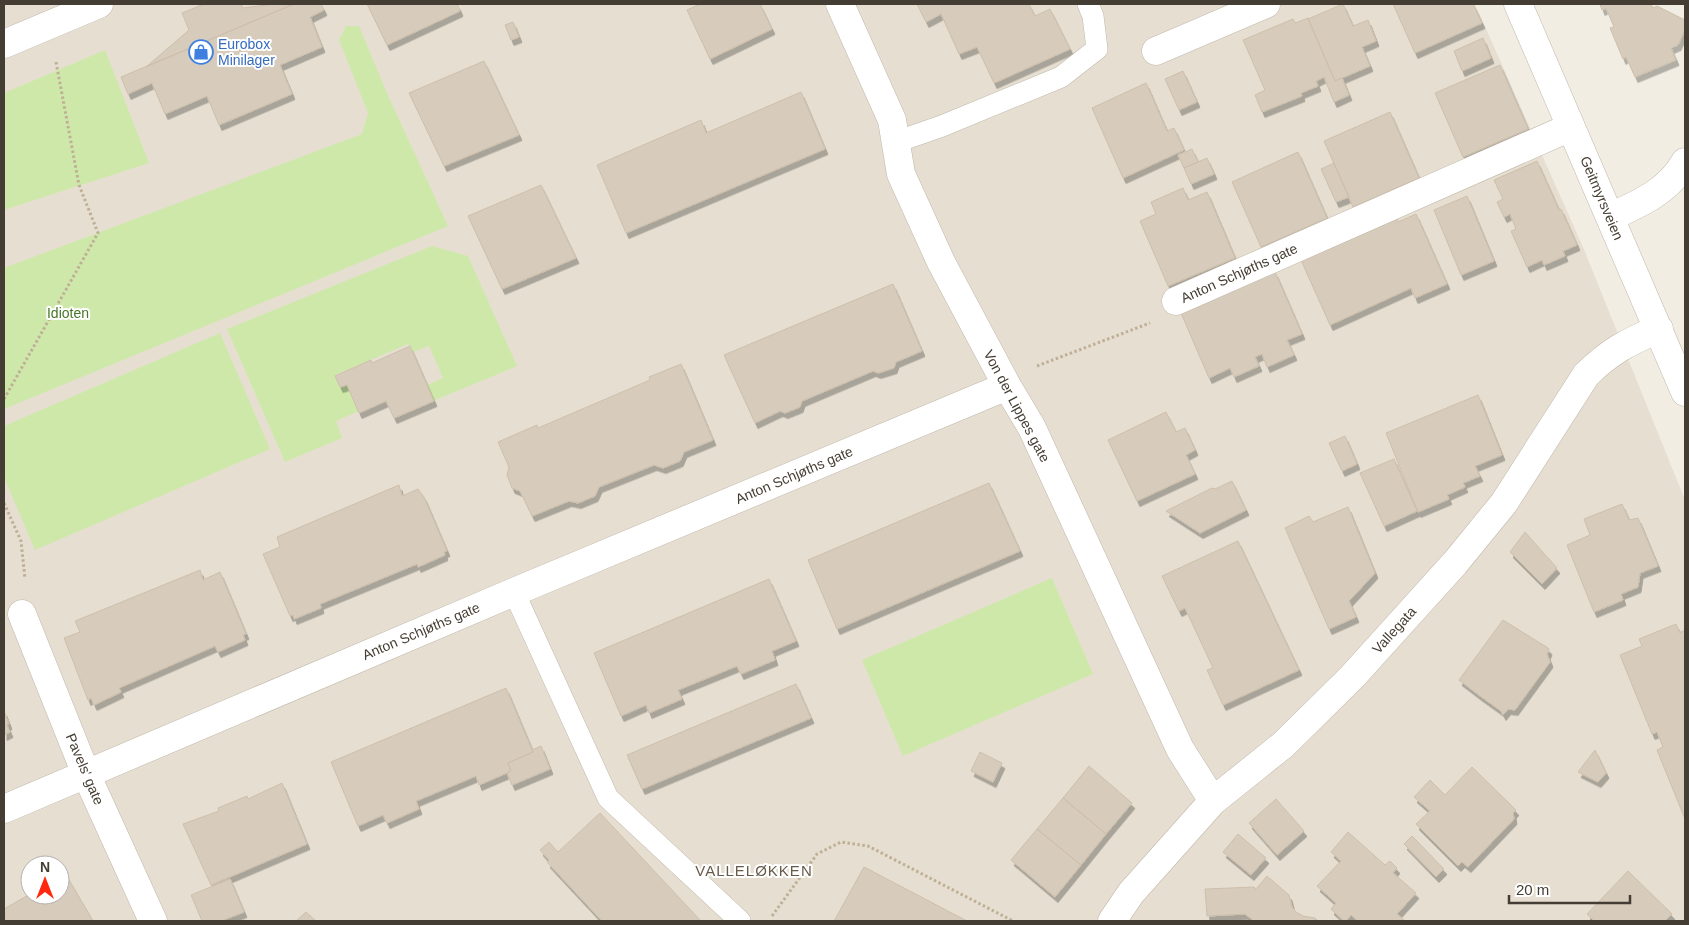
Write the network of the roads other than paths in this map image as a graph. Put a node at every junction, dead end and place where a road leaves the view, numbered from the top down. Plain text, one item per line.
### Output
1 (99, 4) edge
2 (840, 4) edge
3 (1088, 4) edge
4 (1266, 4) edge
5 (1518, 4) edge
6 (4, 44) edge
7 (1156, 50) dead end
8 (1571, 126) junction
9 (896, 142) junction
10 (1685, 162) edge
11 (1610, 217) junction
12 (1176, 301) road end
13 (1659, 329) junction
14 (1007, 386) junction
15 (1685, 392) edge
16 (514, 592) junction
17 (22, 614) road end
18 (86, 774) junction
19 (1213, 801) junction
20 (4, 809) edge
21 (153, 921) edge
22 (740, 921) edge
23 (1112, 921) edge

1 - 6 street
2 - 9 street, Von der Lippes gate
3 - 9 lane
4 - 7 street
5 - 8 street, Geitmyrsveien
8 - 11 street, Geitmyrsveien
8 - 12 street, Anton Schjøths gate
9 - 14 street, Von der Lippes gate
10 - 11 street
11 - 13 street, Geitmyrsveien
13 - 15 street, Geitmyrsveien
13 - 19 street, Vallegata
14 - 16 street, Anton Schjøths gate
14 - 19 street, Von der Lippes gate
16 - 18 street, Anton Schjøths gate
16 - 22 lane
17 - 18 street, Pavels' gate
18 - 20 street, Anton Schjøths gate
18 - 21 street, Pavels' gate
19 - 23 street, Vallegata

